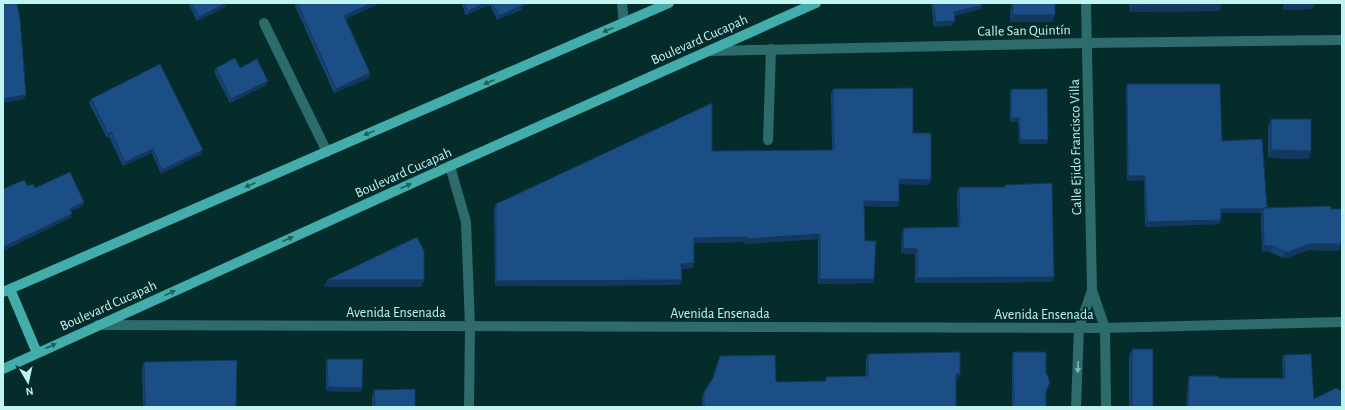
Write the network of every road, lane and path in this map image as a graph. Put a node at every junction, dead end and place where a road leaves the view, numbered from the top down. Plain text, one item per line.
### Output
1 (622, 3) edge
2 (669, 3) edge
3 (816, 3) edge
4 (1086, 3) edge
5 (264, 23) dead end
6 (624, 23) junction
7 (1342, 40) edge
8 (1086, 43) junction
9 (771, 49) junction
10 (708, 51) junction
11 (768, 140) dead end
12 (327, 152) junction
13 (450, 166) junction
14 (6, 290) edge
15 (1092, 290) junction
16 (1342, 322) edge
17 (98, 325) junction
18 (470, 326) junction
19 (1079, 328) junction
20 (1105, 328) junction
21 (37, 353) junction
22 (3, 369) edge
23 (469, 407) edge
24 (1076, 407) edge
25 (1106, 407) edge

1 - 6 street
2 - 6 main road
3 - 10 main road, Boulevard Cucapah
4 - 8 street, Calle Ejido Francisco Villa
5 - 12 street
6 -> 12 main road
7 - 8 street, Calle San Quintín
8 - 9 street, Calle San Quintín
8 - 15 street, Calle Ejido Francisco Villa
9 - 10 street, Calle San Quintín
9 - 11 street
10 - 13 main road, Boulevard Cucapah
12 -> 14 main road
17 -> 13 main road, Boulevard Cucapah
13 - 18 street
14 - 21 main road
15 - 19 street, Calle Ejido Francisco Villa
15 - 20 street, Calle Ejido Francisco Villa
16 - 20 street, Avenida Ensenada
17 - 18 street, Avenida Ensenada
21 -> 17 main road, Boulevard Cucapah
18 - 19 street, Avenida Ensenada
18 - 23 street
19 - 20 street, Avenida Ensenada
19 -> 24 street, Calle Ejido Francisco Villa
20 - 25 street, Calle Ejido Francisco Villa
21 - 22 main road, Boulevard Cucapah

